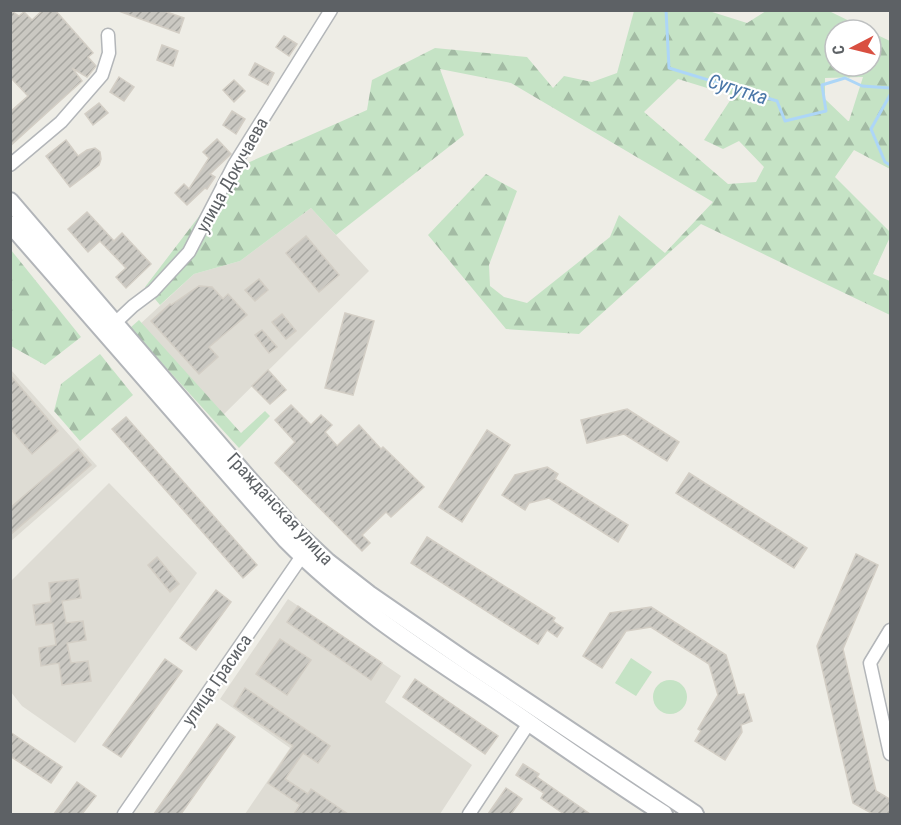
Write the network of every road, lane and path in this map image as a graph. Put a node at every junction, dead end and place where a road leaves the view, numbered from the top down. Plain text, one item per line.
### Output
1 (331, 10) edge
2 (108, 35) dead end
3 (10, 165) edge
4 (10, 201) edge
5 (10, 224) edge
6 (115, 323) junction
7 (306, 551) junction
8 (891, 630) edge
9 (533, 716) junction
10 (891, 753) edge
11 (124, 814) edge
12 (469, 814) edge
13 (664, 814) edge
14 (695, 814) edge

1 - 6 street, улица Докучаева
2 - 3 street
4 - 6 main road, Гражданская улица
5 - 7 main road, Гражданская улица
6 - 7 main road, Гражданская улица
7 - 9 main road, Гражданская улица
7 - 11 street, улица Грасиса
8 - 10 street
9 - 12 street
9 - 13 main road, Гражданская улица
9 - 14 main road, Гражданская улица

